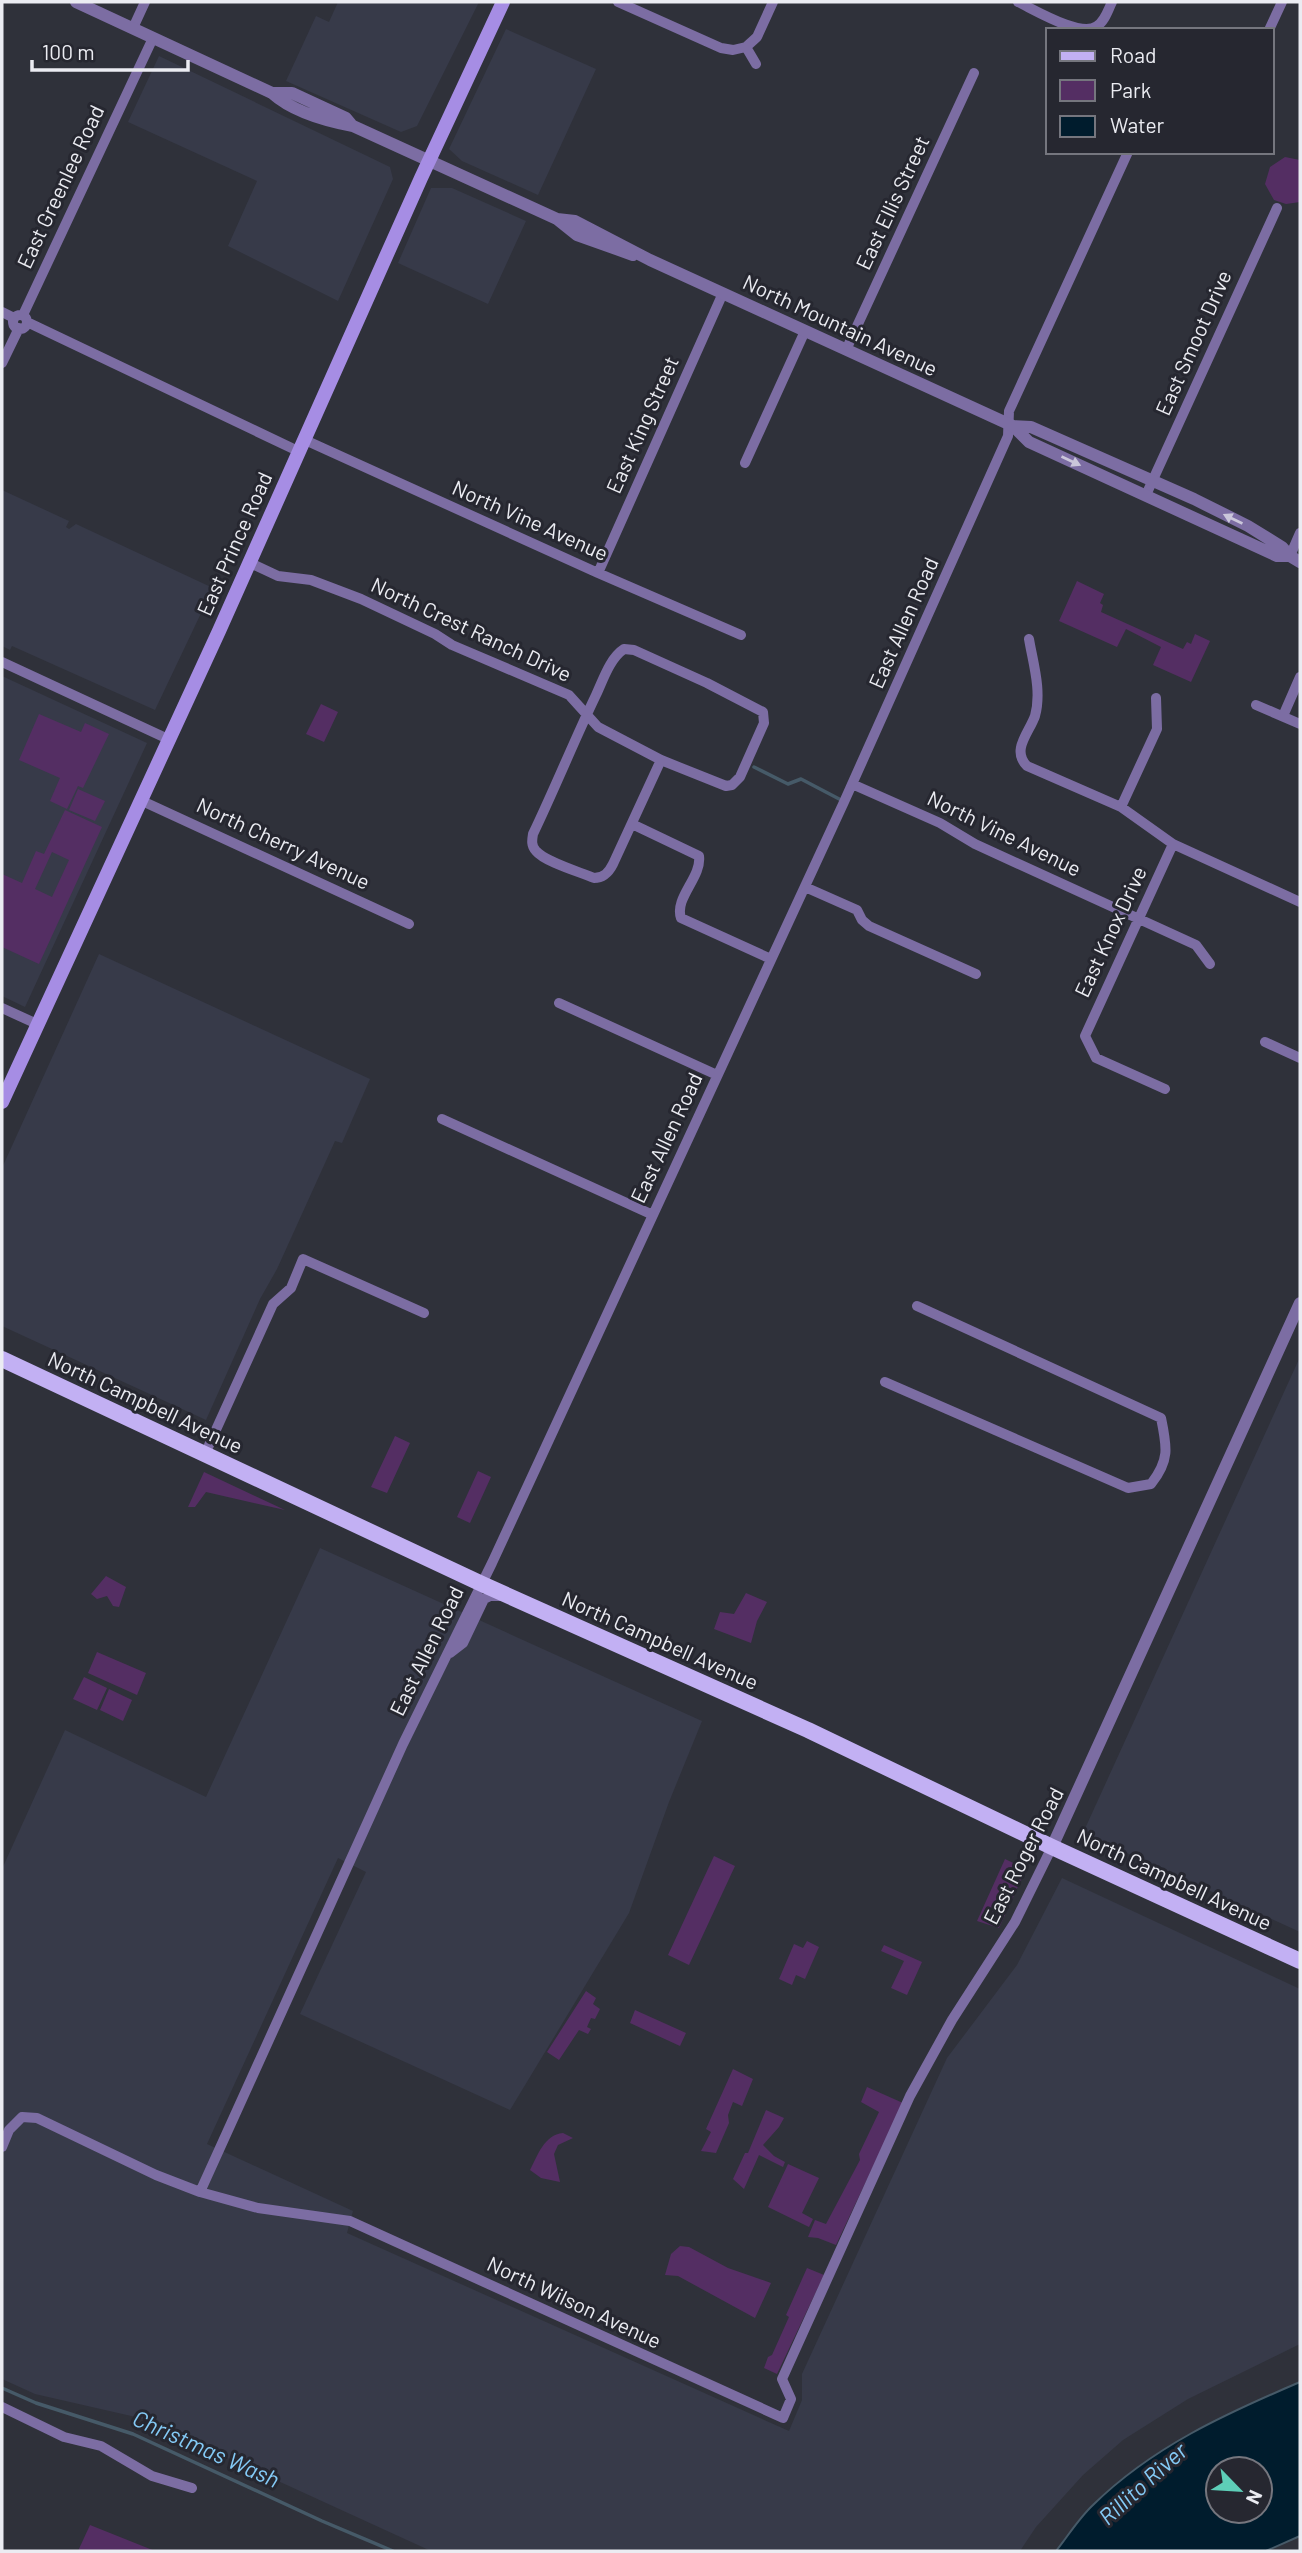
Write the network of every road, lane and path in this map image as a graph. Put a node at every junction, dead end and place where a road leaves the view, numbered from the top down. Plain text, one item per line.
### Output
1 (76, 2) edge
2 (145, 2) edge
3 (503, 2) edge
4 (618, 2) edge
5 (773, 2) edge
6 (1018, 2) edge
7 (1112, 2) edge
8 (1282, 2) edge
9 (133, 28) junction
10 (1082, 28) edge
11 (1094, 28) edge
12 (1270, 28) edge
13 (153, 38) junction
14 (746, 47) junction
15 (756, 64) dead end
16 (974, 73) dead end
17 (1127, 154) edge
18 (428, 160) junction
19 (1277, 208) dead end
20 (723, 293) junction
21 (2, 312) edge
22 (21, 321) junction
23 (805, 331) junction
24 (846, 350) junction
25 (2, 363) edge
26 (1011, 425) junction
27 (302, 446) junction
28 (1110, 462) junction
29 (745, 463) dead end
30 (1104, 476) junction
31 (1152, 481) junction
32 (1146, 495) junction
33 (1300, 533) edge
34 (1295, 559) edge
35 (250, 563) junction
36 (598, 573) junction
37 (741, 635) dead end
38 (1029, 639) dead end
39 (2, 662) edge
40 (1300, 677) edge
41 (1156, 698) dead end
42 (1256, 705) dead end
43 (587, 714) junction
44 (1283, 716) junction
45 (1300, 724) edge
46 (168, 739) junction
47 (661, 760) junction
48 (852, 784) junction
49 (140, 800) junction
50 (1121, 807) junction
51 (632, 824) junction
52 (1173, 844) junction
53 (805, 887) junction
54 (1300, 902) edge
55 (1138, 920) junction
56 (409, 924) dead end
57 (771, 959) junction
58 (1210, 964) dead end
59 (976, 974) dead end
60 (559, 1003) dead end
61 (2, 1008) edge
62 (37, 1024) junction
63 (1265, 1042) dead end
64 (1300, 1058) edge
65 (717, 1075) junction
66 (1165, 1089) dead end
67 (2, 1102) edge
68 (442, 1119) dead end
69 (653, 1215) junction
70 (1300, 1303) edge
71 (917, 1306) dead end
72 (424, 1312) dead end
73 (2, 1359) edge
74 (885, 1382) dead end
75 (205, 1454) junction
76 (482, 1584) junction
77 (512, 1597) junction
78 (449, 1653) dead end
79 (1052, 1847) junction
80 (1300, 1961) edge
81 (2, 2147) edge
82 (200, 2192) junction
83 (2, 2407) edge
84 (783, 2418) joint
85 (192, 2488) dead end

1 - 9 street, North Mountain Avenue
2 - 9 street
3 - 18 main road, East Prince Road
4 - 14 street
5 - 14 street
6 - 10 street
7 - 11 street
8 - 12 street
9 - 13 street, North Mountain Avenue
13 - 18 street, North Mountain Avenue
13 - 22 street, East Greenlee Road
14 - 15 street
16 - 24 street, East Ellis Street
17 - 26 street, East Allen Road
18 - 20 street, North Mountain Avenue
18 - 27 main road, East Prince Road
19 - 31 street, East Smoot Drive
20 - 23 street, North Mountain Avenue
20 - 36 street, East King Street
21 - 22 street, North Vine Avenue
22 - 25 street, East Greenlee Road
22 - 27 street, North Vine Avenue
23 - 24 street, North Mountain Avenue
23 - 29 street
24 - 26 street, North Mountain Avenue
26 - 28 street, North Mountain Avenue
26 -> 30 street, North Mountain Avenue
26 - 48 street, East Allen Road
27 - 35 main road, East Prince Road
27 - 36 street, North Vine Avenue
28 - 30 street
28 - 31 street, North Mountain Avenue
30 - 32 street, North Mountain Avenue
31 - 32 street, East Smoot Drive
34 -> 31 street, North Mountain Avenue
32 - 34 street, North Mountain Avenue
33 - 34 street
35 - 43 street, North Crest Ranch Drive
35 - 46 main road, East Prince Road
36 - 37 street, North Vine Avenue
38 - 50 street
39 - 46 street
40 - 44 street
41 - 50 street
42 - 44 street
43 - 47 street, North Crest Ranch Drive
43 - 47 street, North Crest Ranch Drive
43 - 51 street
44 - 45 street
46 - 49 main road, East Prince Road
47 - 51 street
48 - 53 street, East Allen Road
48 - 55 street, North Vine Avenue
49 - 56 street, North Cherry Avenue
49 - 62 main road, East Prince Road
50 - 52 street
51 - 57 street
52 - 54 street
52 - 55 street, East Knox Drive
53 - 57 street, East Allen Road
53 - 59 street
55 - 58 street, North Vine Avenue
55 - 66 street, East Knox Drive
57 - 65 street, East Allen Road
60 - 65 street
61 - 62 street
62 - 67 main road, East Prince Road
63 - 64 street
65 - 69 street, East Allen Road
68 - 69 street
69 - 76 street, East Allen Road
70 - 79 street, East Roger Road
71 - 74 street
72 - 75 street
73 - 75 main road, North Campbell Avenue
75 - 76 main road, North Campbell Avenue
76 - 77 main road, North Campbell Avenue
76 - 82 street, East Allen Road
77 - 78 street
77 - 79 main road, North Campbell Avenue
79 - 80 main road, North Campbell Avenue
79 - 84 street, East Roger Road
81 - 82 street, North Wilson Avenue
82 - 84 street, North Wilson Avenue
83 - 85 street

